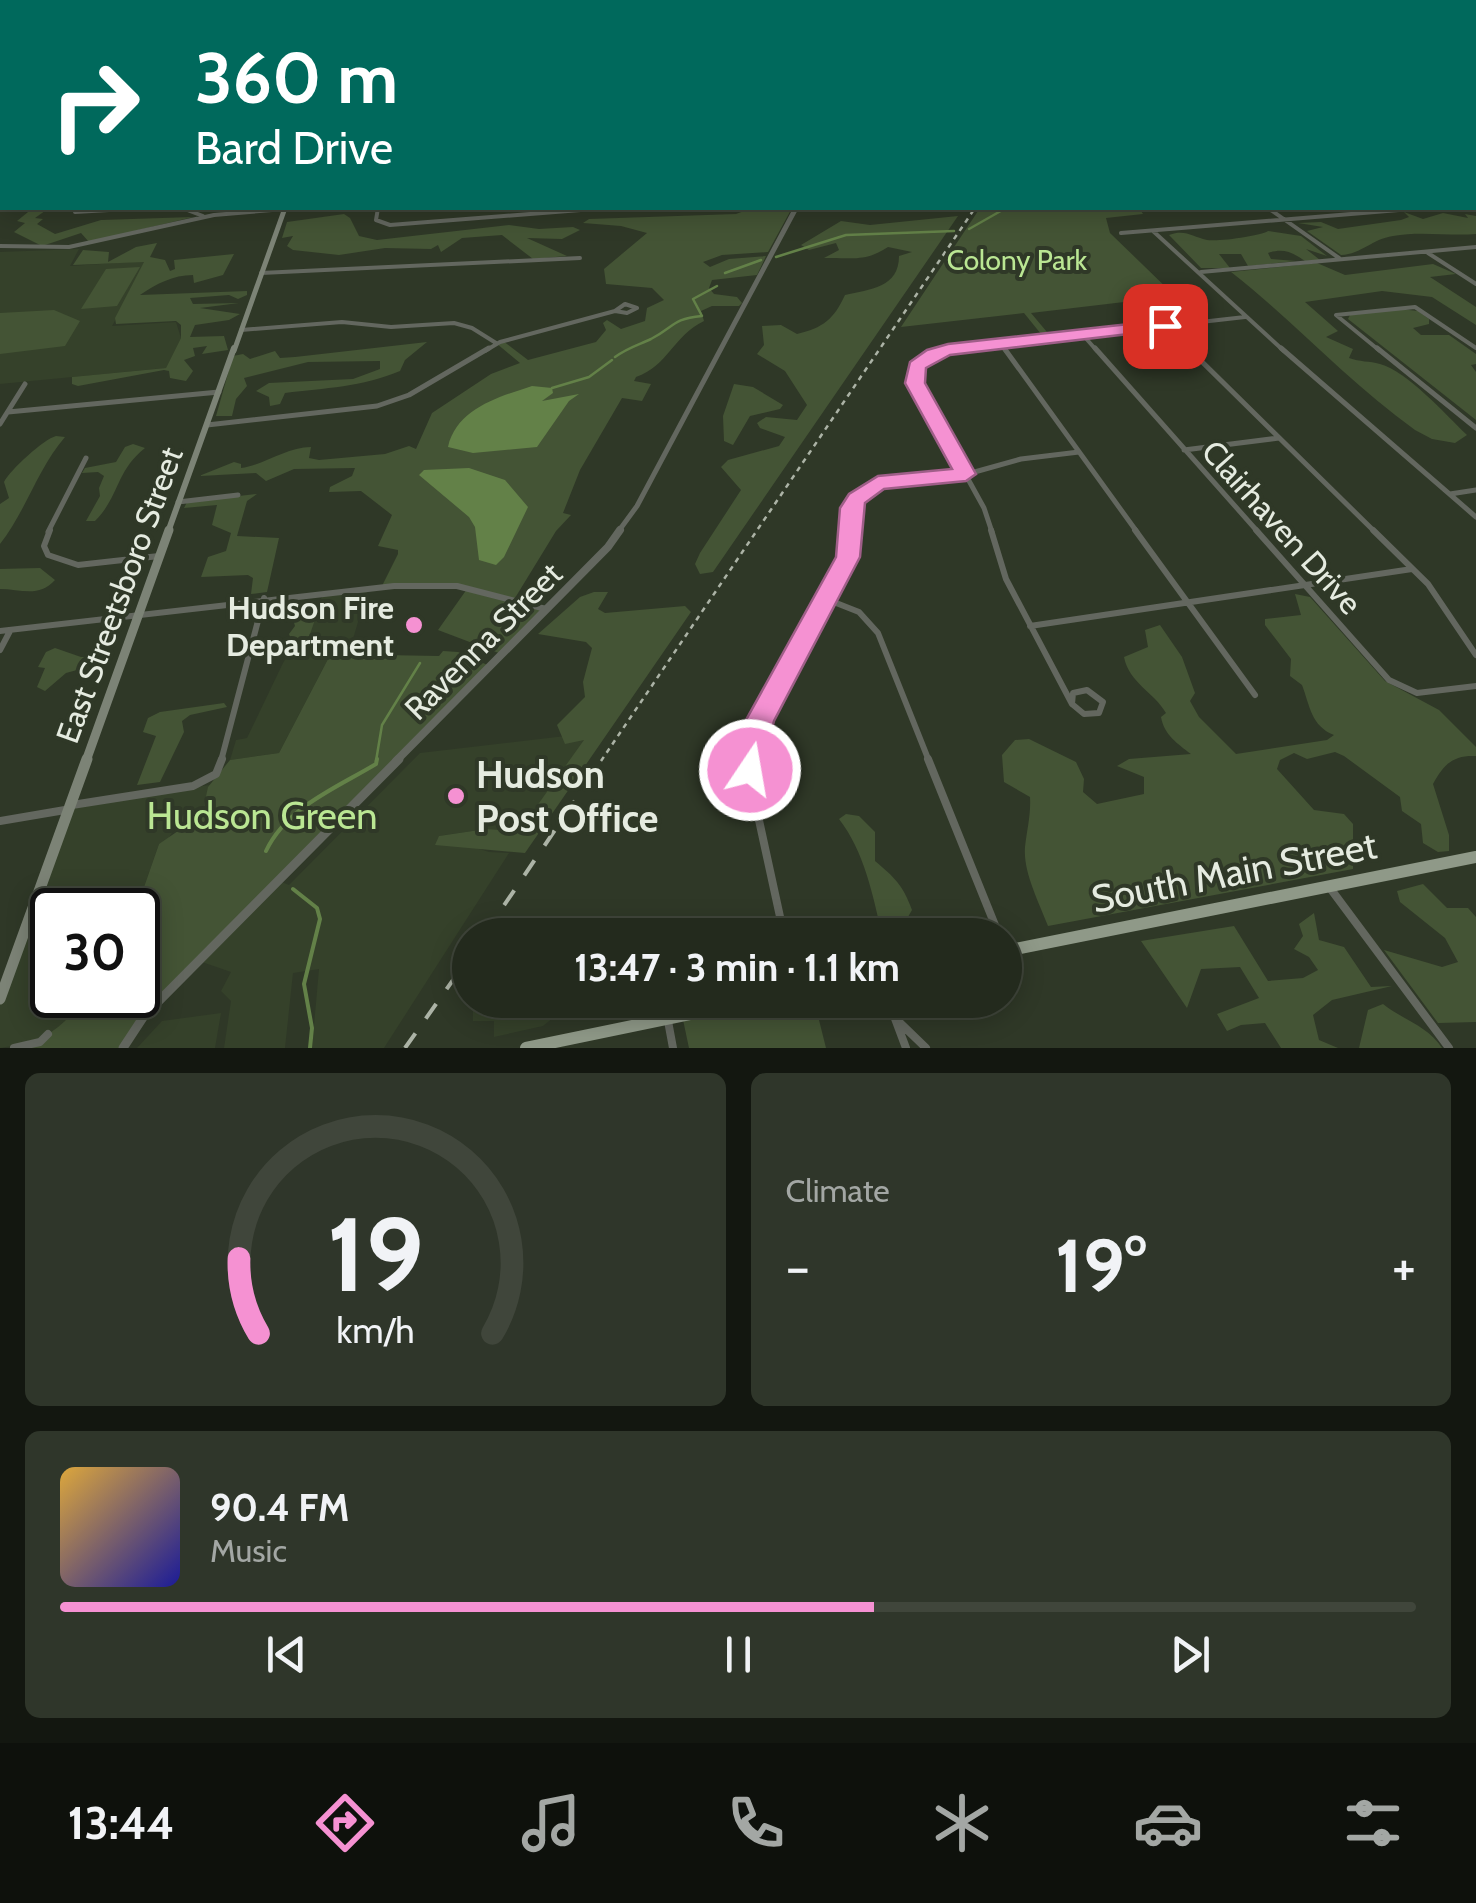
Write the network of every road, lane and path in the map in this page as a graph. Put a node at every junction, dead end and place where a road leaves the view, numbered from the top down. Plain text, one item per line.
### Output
1 (110, 210) edge
2 (187, 210) edge
3 (267, 210) edge
4 (284, 210) edge
5 (378, 210) edge
6 (581, 210) edge
7 (795, 210) edge
8 (1271, 210) edge
9 (1398, 210) edge
10 (75, 212) dead end
11 (206, 217) junction
12 (1285, 219) junction
13 (1153, 231) junction
14 (1121, 233) dead end
15 (0, 246) edge
16 (1476, 247) edge
17 (1426, 252) junction
18 (580, 258) dead end
19 (1341, 259) junction
20 (1201, 272) junction
21 (261, 273) junction
22 (1476, 284) edge
23 (615, 311) dead end
24 (1246, 317) junction
25 (1165, 326) junction
26 (240, 330) junction
27 (1082, 334) junction
28 (496, 344) junction
29 (1000, 344) junction
30 (1476, 348) edge
31 (25, 384) dead end
32 (218, 392) junction
33 (8, 412) junction
34 (0, 424) edge
35 (207, 424) junction
36 (1476, 428) edge
37 (1279, 438) junction
38 (1184, 450) junction
39 (1079, 452) junction
40 (86, 458) dead end
41 (966, 474) junction
42 (1476, 490) edge
43 (1450, 494) junction
44 (238, 495) dead end
45 (178, 502) junction
46 (1476, 518) edge
47 (159, 556) junction
48 (1412, 569) junction
49 (1303, 585) junction
50 (264, 598) junction
51 (826, 599) junction
52 (1188, 602) junction
53 (548, 610) junction
54 (138, 614) junction
55 (1030, 626) junction
56 (10, 630) junction
57 (0, 631) edge
58 (0, 650) edge
59 (1476, 655) edge
60 (1476, 686) edge
61 (1255, 695) dead end
62 (1072, 704) junction
63 (70, 807) junction
64 (0, 821) edge
65 (1476, 857) edge
66 (1328, 886) junction
67 (781, 918) edge
68 (992, 918) edge
69 (1022, 947) edge
70 (0, 999) edge
71 (667, 1018) joint
72 (894, 1018) edge
73 (895, 1018) edge
74 (48, 1034) dead end
75 (14, 1048) edge
76 (123, 1048) edge
77 (526, 1048) edge
78 (673, 1048) edge
79 (906, 1048) edge
80 (926, 1048) edge
81 (1449, 1048) edge

1 - 10 street
2 - 11 street
3 - 11 street
4 - 21 main road, East Streetsboro Street
5 - 6 street
7 - 53 street, Ravenna Street
8 - 12 street
9 - 12 street
11 - 15 street
12 - 13 street
12 - 19 street
13 - 14 street
13 - 20 street
16 - 17 street
17 - 19 street
17 - 22 street
18 - 21 street
19 - 20 street
20 - 24 street
21 - 26 main road, East Streetsboro Street
23 - 28 street
24 - 25 street
24 - 43 street
25 - 27 street
25 - 37 street
26 - 28 street
26 - 32 main road, East Streetsboro Street
27 - 29 street
27 - 38 street, Clairhaven Drive
28 - 35 street
29 - 39 street
29 - 41 street
30 - 36 street
31 - 33 street
32 - 33 street
32 - 35 main road, East Streetsboro Street
33 - 34 street
35 - 45 main road, East Streetsboro Street
37 - 38 street
37 - 48 street
38 - 49 street, Clairhaven Drive
39 - 41 street
39 - 52 street
40 - 47 street
41 - 51 street
41 - 55 street
42 - 43 street
43 - 46 street
44 - 45 street
45 - 47 main road, East Streetsboro Street
47 - 54 main road, East Streetsboro Street
48 - 49 street
48 - 59 street
49 - 52 street
49 - 60 street, Clairhaven Drive
50 - 53 street
50 - 54 street
50 - 63 street
51 - 67 street
51 - 68 street
52 - 55 street
52 - 61 street
53 - 76 street, Ravenna Street
54 - 56 street
54 - 63 main road, East Streetsboro Street
55 - 62 street
56 - 57 street
56 - 58 street
62 - 62 street
63 - 64 street
63 - 70 main road, East Streetsboro Street
65 - 66 main road, South Main Street
66 - 69 main road, South Main Street
66 - 81 street
71 - 77 main road
71 - 78 street
72 - 79 street
73 - 80 street
74 - 75 street

